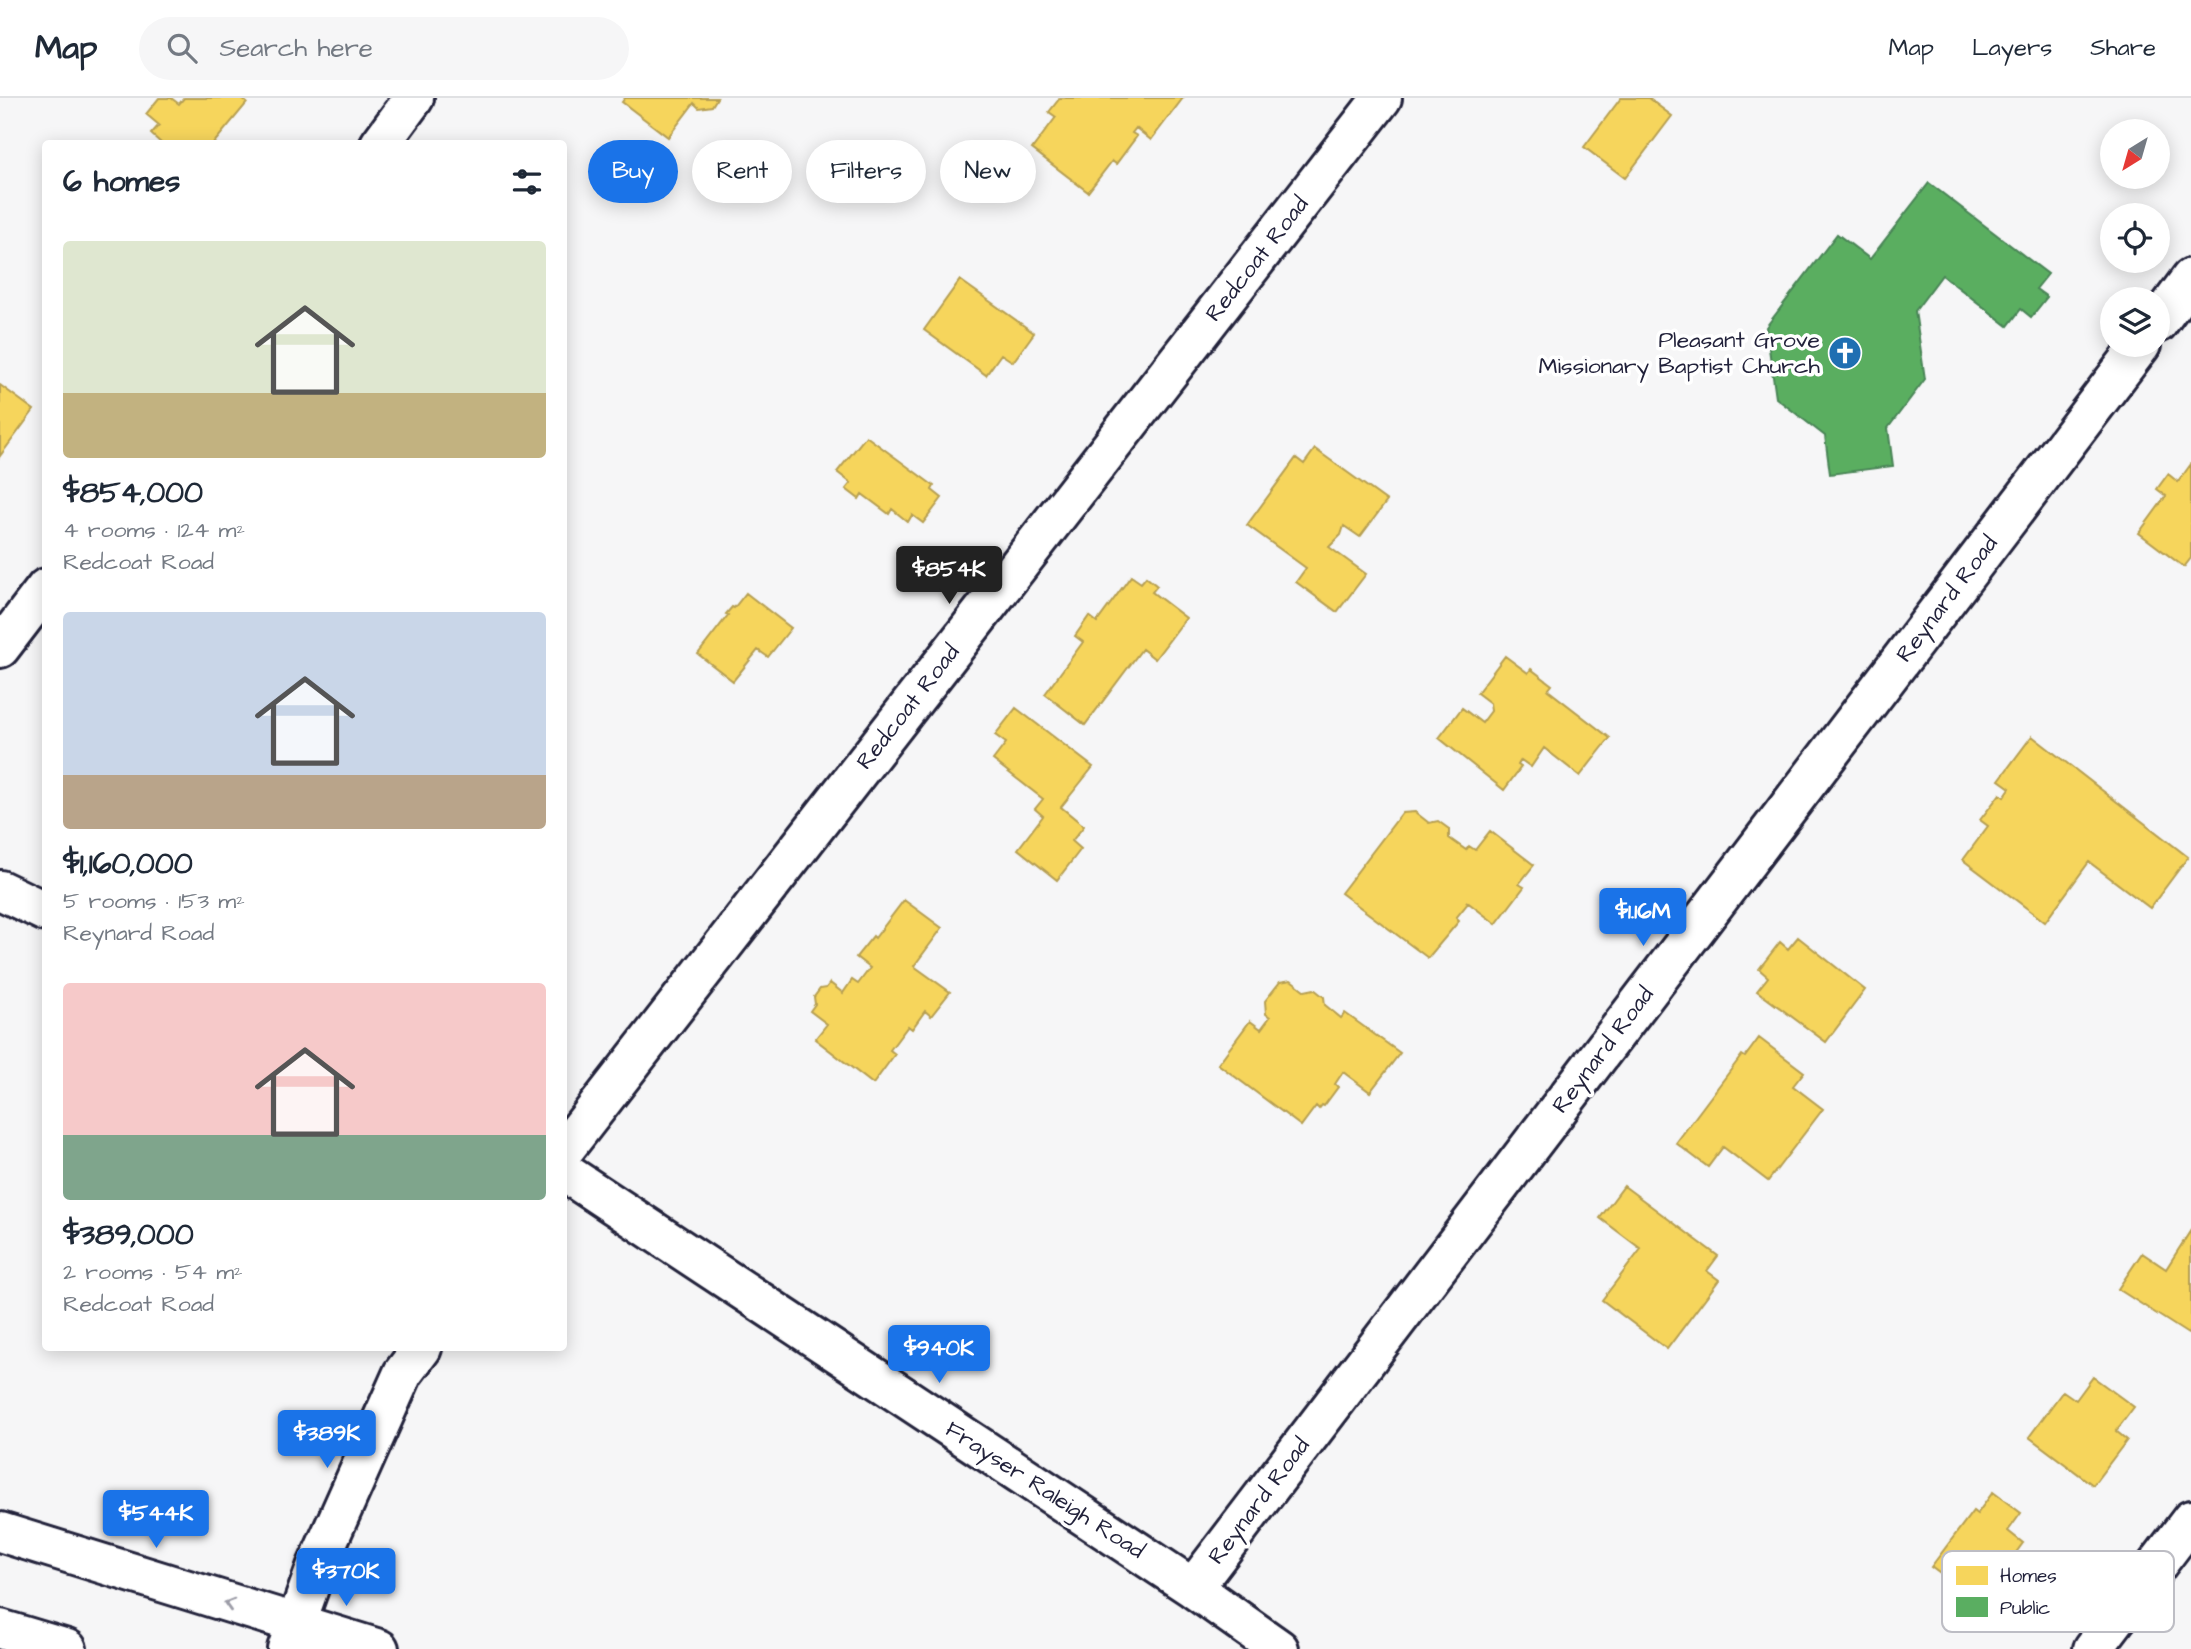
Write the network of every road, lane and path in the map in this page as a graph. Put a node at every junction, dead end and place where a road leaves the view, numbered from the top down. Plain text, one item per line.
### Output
1 (414, 98) edge
2 (1382, 98) edge
3 (383, 140) edge
4 (2191, 278) edge
5 (2170, 307) edge
6 (2132, 357) edge
7 (42, 593) edge
8 (0, 648) edge
9 (0, 890) edge
10 (42, 910) edge
11 (567, 1146) edge
12 (567, 1174) edge
13 (420, 1351) edge
14 (2191, 1520) edge
15 (0, 1532) edge
16 (2167, 1551) edge
17 (1193, 1588) junction
18 (0, 1629) edge
19 (2106, 1632) edge
20 (291, 1637) edge
21 (66, 1649) edge
22 (379, 1649) edge
23 (1279, 1649) edge
24 (2093, 1649) edge

1 - 3 street
2 - 11 street, Redcoat Road
4 - 5 street
6 - 17 street, Reynard Road
7 - 8 street
9 - 10 street
12 - 17 street, Frayser Raleigh Road
13 - 20 street
14 - 16 street
20 -> 15 street
17 - 23 street, Frayser Raleigh Road
18 - 21 street
19 - 24 street
20 - 22 street

